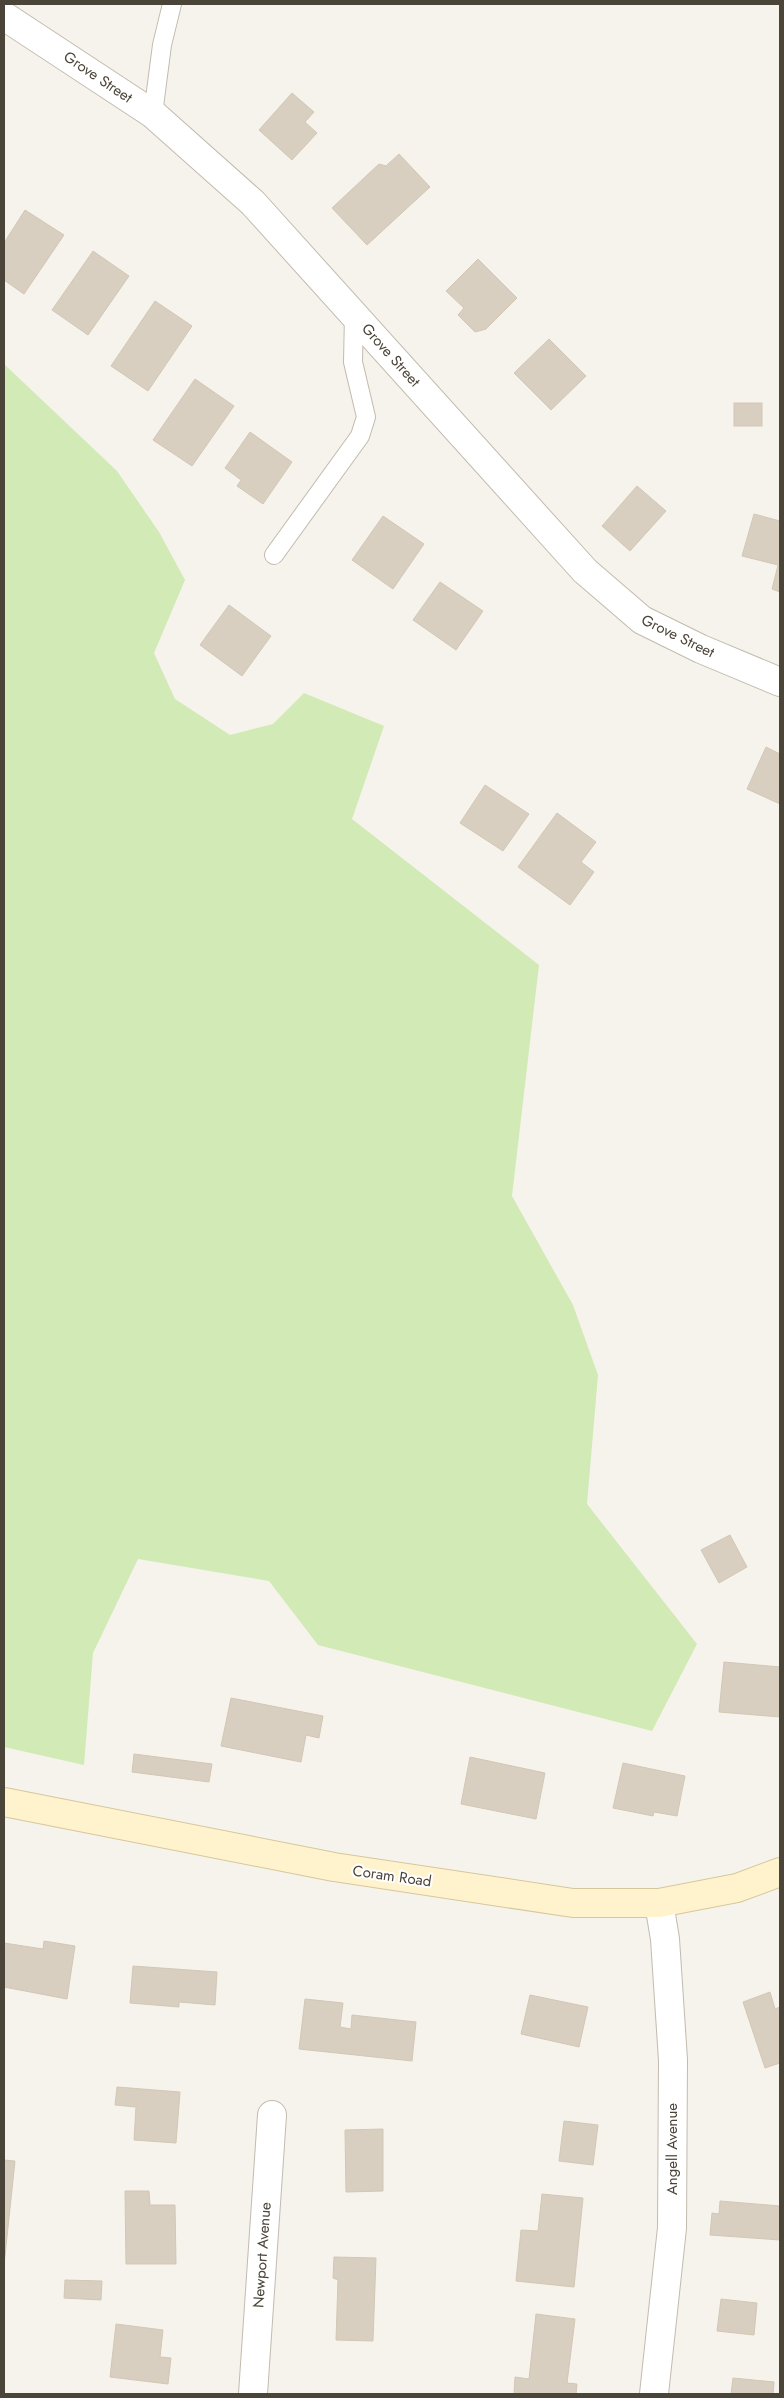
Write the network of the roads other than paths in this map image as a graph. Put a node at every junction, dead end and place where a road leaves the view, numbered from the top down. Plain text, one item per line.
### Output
1 (172, 4) edge
2 (4, 16) edge
3 (153, 114) junction
4 (354, 314) junction
5 (274, 555) dead end
6 (780, 682) edge
7 (4, 1802) edge
8 (780, 1872) edge
9 (659, 1903) junction
10 (272, 2115) dead end
11 (252, 2394) edge
12 (654, 2394) edge

1 - 3 lane
2 - 3 street, Grove Street
3 - 4 street, Grove Street
4 - 5 lane
4 - 6 street, Grove Street
7 - 9 street, Coram Road
8 - 9 street, Coram Road
9 - 12 street, Angell Avenue
10 - 11 street, Newport Avenue

